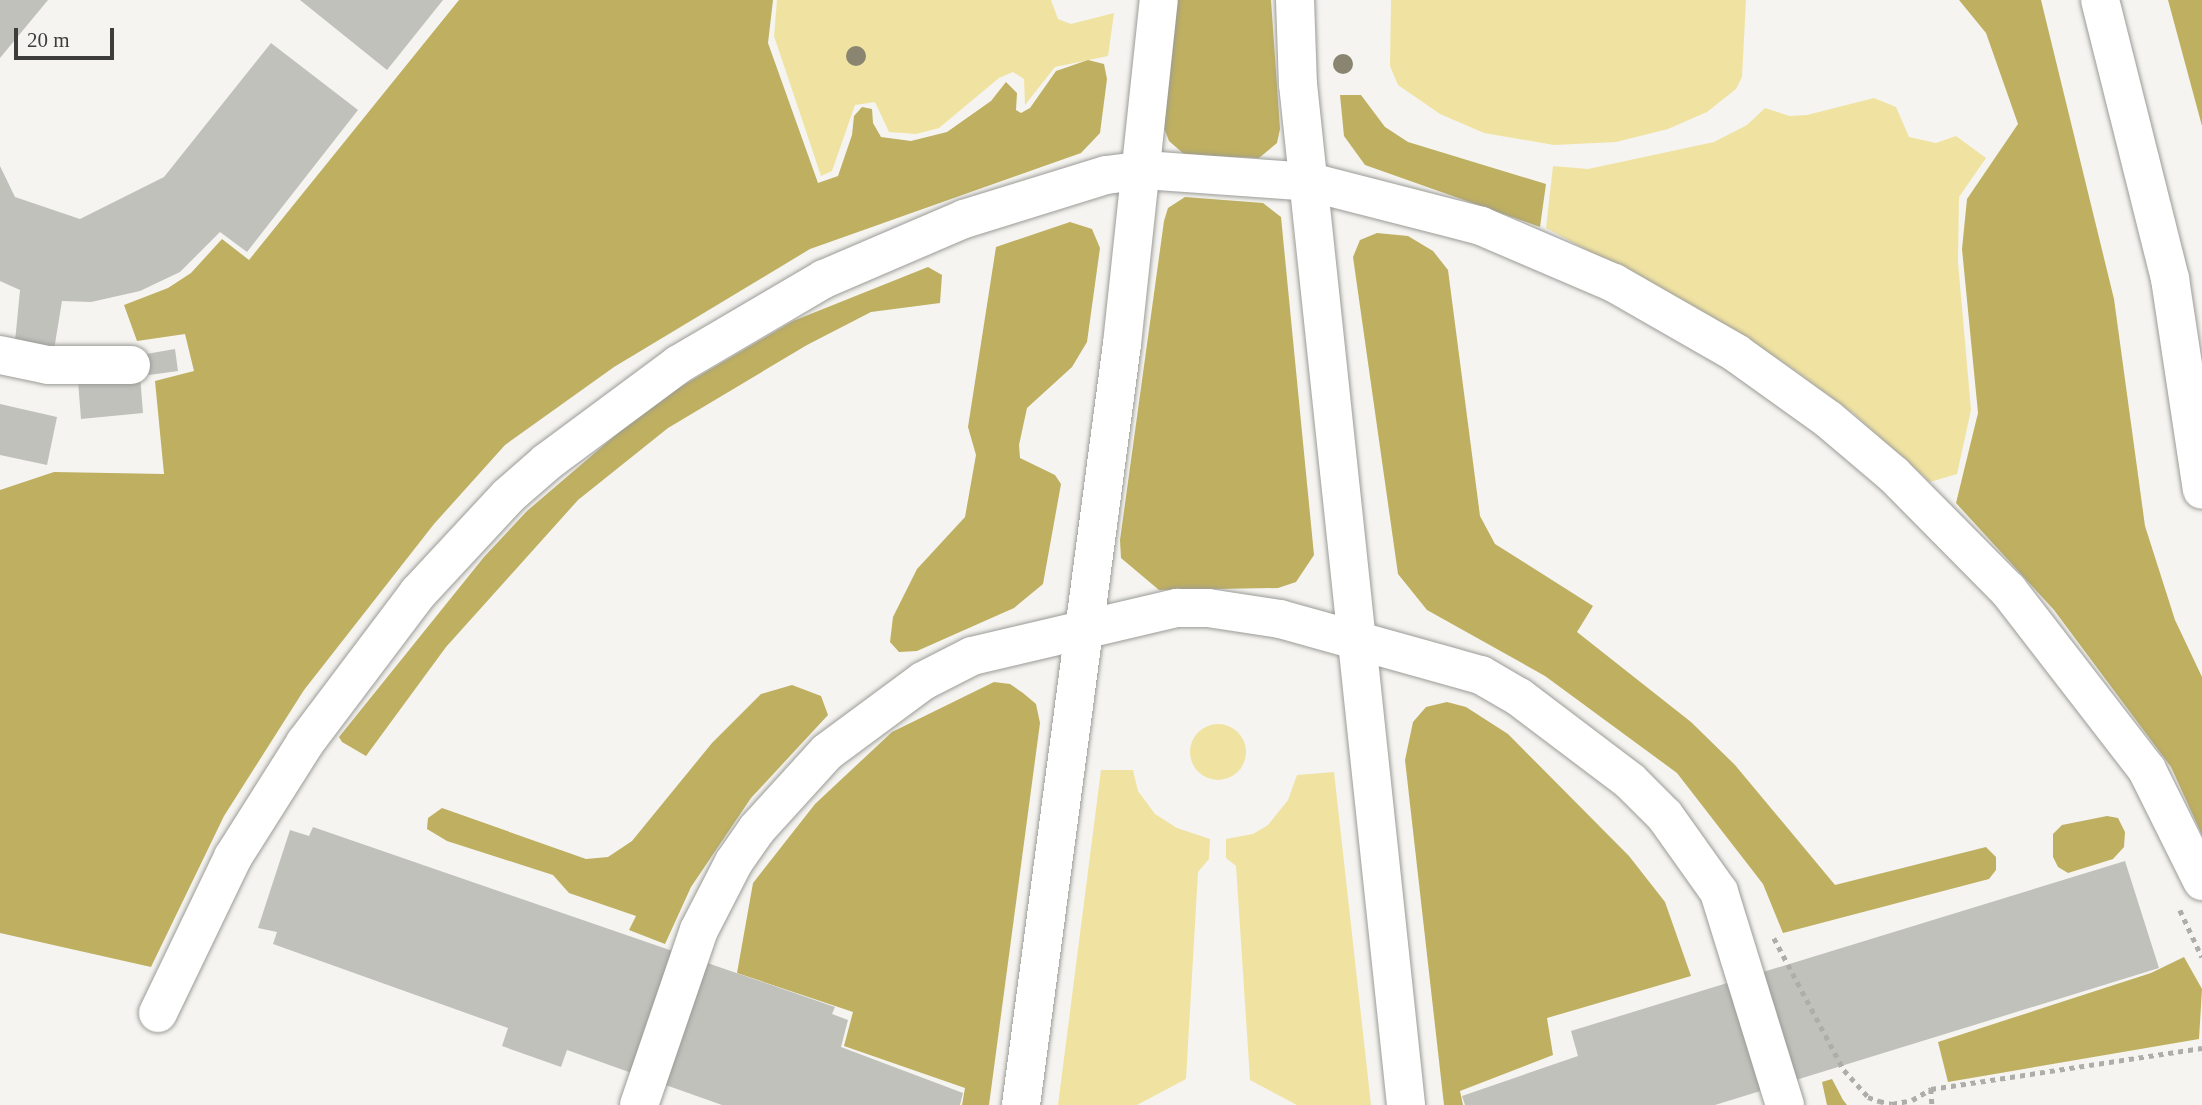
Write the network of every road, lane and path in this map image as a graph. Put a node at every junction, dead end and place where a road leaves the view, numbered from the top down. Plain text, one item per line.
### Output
1 (1158, 0) edge
2 (1295, 0) edge
3 (2100, 0) edge
4 (1144, 170) junction
5 (1310, 182) junction
6 (0, 355) edge
7 (131, 365) dead end
8 (2202, 490) edge
9 (1087, 627) junction
10 (1359, 644) junction
11 (2202, 881) edge
12 (1770, 931) dead end
13 (158, 1013) dead end
14 (2202, 1048) edge
15 (1931, 1089) junction
16 (639, 1105) edge
17 (1021, 1105) edge
18 (1406, 1105) edge
19 (1784, 1105) edge
20 (1932, 1105) edge

1 - 4 lane
2 - 5 lane
3 - 8 lane
4 - 5 lane
4 - 9 lane
4 - 13 lane
5 - 10 lane
5 - 11 lane
6 - 7 lane
9 - 10 lane
9 - 16 lane
9 - 17 lane
10 - 18 lane
10 - 19 lane
12 - 15 path
14 - 15 path
15 - 20 path

